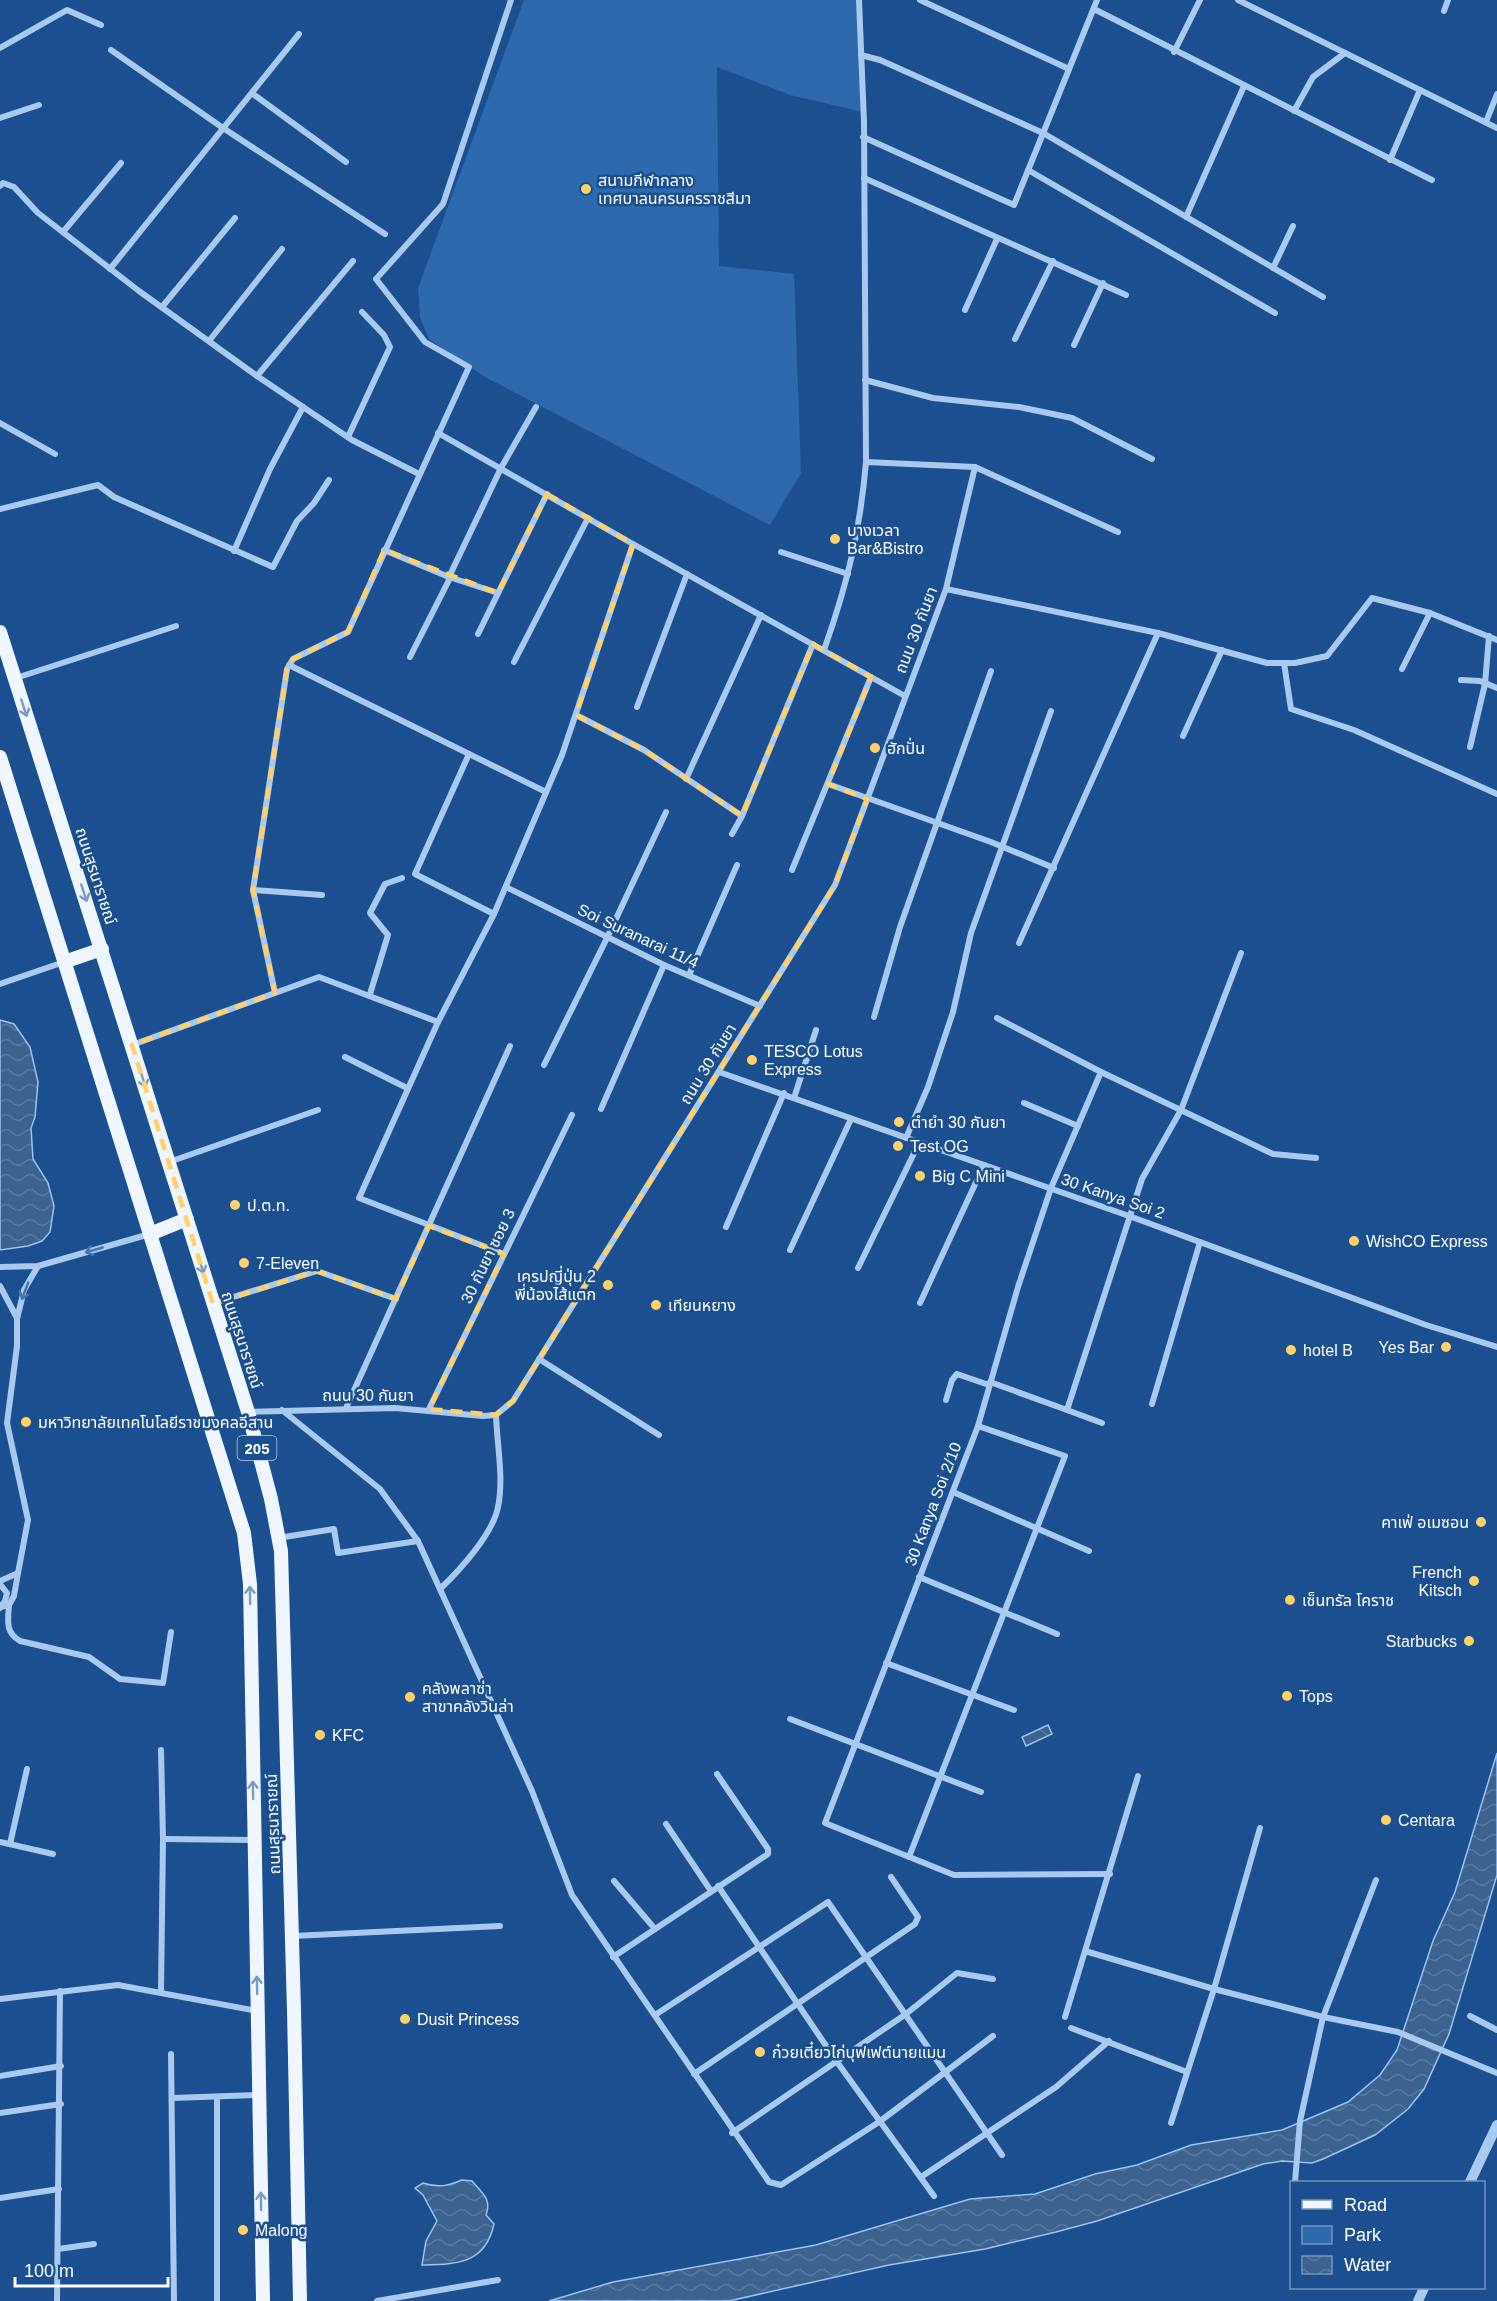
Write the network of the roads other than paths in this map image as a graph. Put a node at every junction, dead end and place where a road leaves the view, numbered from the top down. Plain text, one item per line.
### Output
1 (511, 0) edge
2 (859, 0) edge
3 (921, 0) edge
4 (1097, 0) edge
5 (1200, 0) edge
6 (1238, 0) edge
7 (1448, 0) edge
8 (1094, 9) junction
9 (1444, 10) dead end
10 (101, 25) dead end
11 (299, 34) dead end
12 (0, 48) edge
13 (111, 50) dead end
14 (1174, 52) junction
15 (1345, 53) junction
16 (861, 55) junction
17 (1069, 69) junction
18 (1244, 86) junction
19 (1420, 90) junction
20 (253, 94) junction
21 (1497, 94) edge
22 (39, 105) dead end
23 (1294, 111) junction
24 (0, 118) edge
25 (1486, 122) junction
26 (223, 128) junction
27 (1497, 128) edge
28 (1043, 133) junction
29 (863, 137) junction
30 (1390, 160) junction
31 (346, 162) dead end
32 (121, 163) dead end
33 (1028, 171) junction
34 (864, 178) junction
35 (1432, 180) dead end
36 (0, 186) edge
37 (1186, 217) junction
38 (235, 218) dead end
39 (1293, 226) dead end
40 (63, 232) junction
41 (385, 234) dead end
42 (997, 239) junction
43 (282, 249) dead end
44 (353, 261) dead end
45 (1053, 261) junction
46 (1273, 268) junction
47 (110, 269) junction
48 (1103, 283) junction
49 (1126, 295) dead end
50 (1323, 297) dead end
51 (162, 307) junction
52 (965, 310) dead end
53 (362, 312) dead end
54 (1275, 313) dead end
55 (1015, 339) dead end
56 (210, 341) junction
57 (1074, 345) dead end
58 (257, 376) junction
59 (865, 380) junction
60 (303, 407) junction
61 (536, 407) dead end
62 (0, 423) edge
63 (438, 433) junction
64 (348, 437) junction
65 (55, 454) dead end
66 (1152, 459) dead end
67 (866, 462) junction
68 (975, 467) junction
69 (501, 468) junction
70 (419, 474) junction
71 (329, 480) dead end
72 (547, 494) junction
73 (0, 509) edge
74 (588, 518) junction
75 (1118, 532) dead end
76 (633, 544) junction
77 (384, 550) junction
78 (234, 551) junction
79 (781, 552) dead end
80 (687, 574) junction
81 (848, 574) junction
82 (450, 577) junction
83 (946, 589) junction
84 (498, 593) junction
85 (1430, 613) junction
86 (760, 615) junction
87 (176, 626) dead end
88 (0, 632) edge
89 (1158, 633) junction
90 (478, 634) dead end
91 (1489, 636) junction
92 (1497, 640) edge
93 (813, 644) junction
94 (824, 650) junction
95 (1222, 650) junction
96 (410, 657) dead end
97 (514, 662) dead end
98 (1284, 663) junction
99 (289, 665) junction
100 (1402, 669) dead end
101 (991, 671) dead end
102 (871, 677) junction
103 (15, 679) junction
104 (1461, 680) dead end
105 (1485, 684) junction
106 (1497, 688) edge
107 (905, 696) junction
108 (637, 706) dead end
109 (1051, 711) dead end
110 (576, 715) junction
111 (1183, 736) dead end
112 (1470, 747) dead end
113 (469, 754) junction
114 (0, 756) edge
115 (686, 778) junction
116 (828, 784) junction
117 (546, 792) junction
118 (1497, 794) edge
119 (867, 799) junction
120 (666, 812) dead end
121 (742, 816) junction
122 (936, 823) junction
123 (732, 834) dead end
124 (1000, 846) junction
125 (737, 865) dead end
126 (1054, 868) junction
127 (792, 870) dead end
128 (402, 878) dead end
129 (506, 887) junction
130 (253, 890) junction
131 (322, 895) dead end
132 (494, 914) junction
133 (608, 938) junction
134 (1019, 943) dead end
135 (102, 949) junction
136 (1240, 953) dead end
137 (64, 962) junction
138 (664, 965) junction
139 (689, 975) junction
140 (0, 984) edge
141 (275, 993) junction
142 (370, 994) junction
143 (760, 1006) junction
144 (874, 1017) dead end
145 (997, 1018) dead end
146 (438, 1022) junction
147 (816, 1030) dead end
148 (132, 1045) junction
149 (510, 1046) dead end
150 (345, 1057) dead end
151 (544, 1065) dead end
152 (719, 1072) junction
153 (1101, 1072) junction
154 (407, 1088) junction
155 (784, 1093) junction
156 (794, 1098) junction
157 (1024, 1103) dead end
158 (601, 1109) dead end
159 (318, 1110) dead end
160 (1181, 1110) junction
161 (572, 1115) dead end
162 (851, 1119) junction
163 (1078, 1126) junction
164 (906, 1138) junction
165 (919, 1143) junction
166 (1316, 1158) dead end
167 (169, 1162) junction
168 (984, 1165) junction
169 (1050, 1188) junction
170 (1129, 1216) junction
171 (187, 1219) junction
172 (429, 1226) junction
173 (726, 1227) dead end
174 (150, 1234) junction
175 (1200, 1242) junction
176 (790, 1250) dead end
177 (504, 1254) junction
178 (38, 1266) junction
179 (0, 1267) edge
180 (858, 1268) dead end
181 (0, 1286) edge
182 (396, 1299) junction
183 (920, 1303) dead end
184 (213, 1304) junction
185 (17, 1319) junction
186 (1497, 1347) edge
187 (539, 1359) junction
188 (990, 1384) junction
189 (946, 1400) dead end
190 (1152, 1404) dead end
191 (346, 1408) junction
192 (429, 1409) junction
193 (282, 1410) junction
194 (1067, 1410) junction
195 (248, 1412) junction
196 (496, 1415) junction
197 (1102, 1423) dead end
198 (978, 1426) junction
199 (659, 1435) dead end
200 (952, 1492) junction
201 (1037, 1529) junction
202 (278, 1538) junction
203 (418, 1541) junction
204 (1089, 1551) dead end
205 (18, 1574) junction
206 (919, 1577) junction
207 (0, 1582) edge
208 (440, 1589) junction
209 (9, 1605) junction
210 (0, 1608) edge
211 (1004, 1614) junction
212 (171, 1632) dead end
213 (1057, 1634) dead end
214 (886, 1663) junction
215 (972, 1695) junction
216 (1014, 1710) dead end
217 (790, 1719) dead end
218 (855, 1744) junction
219 (161, 1750) dead end
220 (27, 1769) dead end
221 (717, 1774) dead end
222 (940, 1776) junction
223 (1138, 1776) dead end
224 (981, 1792) dead end
225 (666, 1824) dead end
226 (1260, 1828) dead end
227 (164, 1839) junction
228 (254, 1840) junction
229 (0, 1842) edge
230 (10, 1845) junction
231 (53, 1854) dead end
232 (909, 1857) junction
233 (1110, 1874) junction
234 (891, 1877) dead end
235 (1376, 1880) dead end
236 (614, 1881) dead end
237 (718, 1886) junction
238 (711, 1891) junction
239 (500, 1926) dead end
240 (655, 1929) junction
241 (292, 1936) junction
242 (760, 1945) junction
243 (1085, 1952) junction
244 (613, 1956) junction
245 (867, 1957) junction
246 (993, 1979) dead end
247 (1214, 1989) junction
248 (60, 1991) junction
249 (161, 1991) junction
250 (0, 1999) edge
251 (798, 2003) junction
252 (257, 2011) junction
253 (906, 2014) junction
254 (655, 2015) junction
255 (1470, 2016) dead end
256 (1065, 2017) dead end
257 (1323, 2017) junction
258 (1071, 2028) dead end
259 (1497, 2030) edge
260 (993, 2036) dead end
261 (1108, 2041) junction
262 (171, 2054) dead end
263 (837, 2062) junction
264 (61, 2066) junction
265 (947, 2072) junction
266 (1187, 2072) junction
267 (1497, 2073) edge
268 (694, 2074) junction
269 (0, 2076) edge
270 (259, 2095) junction
271 (217, 2097) junction
272 (173, 2098) junction
273 (61, 2104) junction
274 (0, 2113) edge
275 (879, 2122) junction
276 (1171, 2123) dead end
277 (1497, 2125) edge
278 (988, 2132) junction
279 (732, 2133) junction
280 (1002, 2155) dead end
281 (921, 2177) junction
282 (1295, 2181) edge
283 (1470, 2181) edge
284 (59, 2189) junction
285 (934, 2196) dead end
286 (0, 2198) edge
287 (94, 2244) dead end
288 (58, 2249) junction
289 (498, 2280) dead end
290 (57, 2301) edge
291 (174, 2301) edge
292 (218, 2301) edge
293 (263, 2301) edge
294 (300, 2301) edge
295 (377, 2301) edge

1 - 63 street
2 - 16 street
3 - 17 street
4 - 8 street
5 - 14 street
6 - 15 street
7 - 9 street
8 - 14 street
8 - 17 street
10 - 12 street
11 - 20 street
13 - 26 street
14 - 18 street
15 - 19 street
15 - 23 street
16 - 28 street
16 - 29 street
17 - 28 street
18 - 23 street
18 - 37 street
19 - 25 street
19 - 30 street
20 - 26 street
20 - 31 street
21 - 25 street
22 - 24 street
23 - 30 street
25 - 27 street
26 - 41 street
26 - 47 street
28 - 33 street
28 - 37 street
29 - 33 street
29 - 34 street
30 - 35 street
32 - 40 street
33 - 54 street
34 - 42 street
34 - 59 street
36 - 40 street
37 - 46 street
38 - 51 street
39 - 46 street
40 - 47 street
42 - 45 street
42 - 52 street
43 - 56 street
44 - 58 street
45 - 48 street
45 - 55 street
46 - 50 street
47 - 51 street
48 - 49 street
48 - 57 street
51 - 56 street
53 - 64 street
56 - 58 street
58 - 60 street
59 - 66 street
59 - 67 street
60 - 64 street
60 - 78 street
61 - 69 street
62 - 65 street
63 - 69 street
63 - 70 street
64 - 70 street
67 - 68 street
67 - 81 street
68 - 75 street
68 - 83 street, ถนน 30 กันยา
69 - 72 street
69 - 82 street
70 - 77 street
71 - 78 street
72 - 74 street
72 - 84 street
73 - 78 street
74 - 76 street
74 - 97 street
76 - 80 street
76 - 110 street
77 - 82 street
77 - 99 street
79 - 81 street
80 - 86 street
80 - 108 street
81 - 94 street
82 - 84 street
82 - 96 street
83 - 89 street
83 - 107 street, ถนน 30 กันยา
84 - 90 street
85 - 91 street
85 - 98 street
85 - 100 street
86 - 93 street
86 - 115 street
87 - 103 street
88 - 103 main road, ถนนสุรนารายณ์ / 205
89 - 95 street
89 - 126 street
91 - 92 street
91 - 105 street
93 - 94 street
93 - 121 street
94 - 102 street
95 - 98 street
95 - 111 street
98 - 118 street
99 - 113 street
99 - 130 street
101 - 122 street
102 - 107 street
102 - 116 street
103 -> 135 main road, ถนนสุรนารายณ์ / 205
104 - 105 street
105 - 106 street
105 - 112 street
107 - 119 street, ถนน 30 กันยา
109 - 124 street
110 - 115 street
110 - 117 street
113 - 117 street
113 - 132 street
114 - 137 main road, ถนนสุรนารายณ์ / 205
115 - 121 street
116 - 119 street
116 - 127 street
117 - 129 street
119 - 122 street
119 - 143 street, ถนน 30 กันยา
120 - 133 street
121 - 123 street
122 - 124 street
122 - 144 street
124 - 126 street
124 - 164 street
125 - 139 street
126 - 134 street
128 - 142 street
129 - 132 street
129 - 133 street, Soi Suranarai 11/4
130 - 131 street
130 - 141 street
132 - 146 street
133 - 138 street, Soi Suranarai 11/4
133 - 151 street
135 - 137 main road
135 - 148 main road, ถนนสุรนารายณ์ / 205
136 - 160 street
137 - 140 street
137 - 174 main road, ถนนสุรนารายณ์ / 205
138 - 139 street, Soi Suranarai 11/4
138 - 158 street
139 - 143 street, Soi Suranarai 11/4
141 - 142 street
141 - 148 street
142 - 146 street
143 - 152 street, ถนน 30 กันยา
145 - 153 street
146 - 154 street
147 - 156 street
148 -> 167 main road, ถนนสุรนารายณ์ / 205
149 - 172 street
150 - 154 street
152 - 155 street, 30 Kanya Soi 2
152 - 187 street, ถนน 30 กันยา
153 - 160 street
153 - 163 street, 30 Kanya Soi 2/10
154 - 172 street
155 - 156 street, 30 Kanya Soi 2
155 - 173 street
156 - 162 street, 30 Kanya Soi 2
157 - 163 street
159 - 167 street
160 - 166 street
160 - 170 street
161 - 177 street, 30 กันยา ซอย 3
162 - 164 street, 30 Kanya Soi 2
162 - 176 street
163 - 169 street, 30 Kanya Soi 2/10
164 - 165 street, 30 Kanya Soi 2
165 - 168 street, 30 Kanya Soi 2
165 - 180 street
167 - 171 main road, ถนนสุรนารายณ์ / 205
168 - 169 street, 30 Kanya Soi 2
168 - 183 street
169 - 170 street, 30 Kanya Soi 2
169 - 188 street, 30 Kanya Soi 2/10
170 - 175 street, 30 Kanya Soi 2
170 - 194 street
171 - 174 main road
171 -> 184 main road, ถนนสุรนารายณ์ / 205
172 - 177 street
172 - 182 street
174 -> 178 street
228 -> 174 main road, ถนนสุรนารายณ์ / 205
175 - 186 street, 30 Kanya Soi 2
175 - 190 street
177 - 192 street, 30 กันยา ซอย 3
178 - 179 street
178 -> 185 street
181 - 185 street
182 - 184 street
182 - 191 street
184 - 195 main road, ถนนสุรนารายณ์ / 205
185 - 205 street
187 - 196 street, ถนน 30 กันยา
187 - 199 street
188 - 189 street
188 - 194 street
188 - 198 street, 30 Kanya Soi 2/10
191 - 192 street, ถนน 30 กันยา
191 - 193 street, ถนน 30 กันยา
192 - 196 street, ถนน 30 กันยา
193 - 195 street, ถนน 30 กันยา
193 - 203 street
194 - 197 street
195 - 202 main road, ถนนสุรนารายณ์ / 205
196 - 208 street
198 - 200 street, 30 Kanya Soi 2/10
198 - 201 street
200 - 201 street
200 - 206 street, 30 Kanya Soi 2/10
201 - 204 street
201 - 211 street
202 - 203 street
202 - 241 main road, ถนนสุรนารายณ์ / 205
203 - 208 street
205 - 207 street
205 - 209 street
206 - 211 street
206 - 214 street, 30 Kanya Soi 2/10
207 - 210 street
208 - 244 street
209 - 210 street
209 - 212 street
211 - 213 street
211 - 215 street
214 - 215 street
214 - 218 street, 30 Kanya Soi 2/10
215 - 216 street
215 - 222 street
217 - 218 street
218 - 222 street
218 - 232 street, 30 Kanya Soi 2/10
219 - 227 street
220 - 230 street
221 - 237 street
222 - 224 street
222 - 232 street
223 - 233 street
225 - 238 street
226 - 247 street
227 - 228 street
227 - 249 street
252 -> 228 main road, ถนนสุรนารายณ์ / 205
229 - 230 street
230 - 231 street
232 - 233 street
233 - 243 street
234 - 245 street
235 - 257 street
236 - 240 street
237 - 238 street
237 - 242 street
238 - 240 street
239 - 241 street
240 - 244 street
241 - 294 main road, ถนนสุรนารายณ์ / 205
242 - 245 street
242 - 251 street
242 - 254 street
243 - 247 street
243 - 256 street
244 - 254 street
245 - 251 street
245 - 253 street
246 - 253 street
247 - 257 street
247 - 266 street
248 - 249 street
248 - 250 street
248 - 264 street
249 - 252 street
251 - 263 street
251 - 268 street
252 - 270 main road, ถนนสุรนารายณ์ / 205
253 - 263 street
253 - 265 street
254 - 268 street
255 - 259 street
257 - 267 street
257 - 282 street
258 - 261 street
260 - 265 street
261 - 266 street
261 - 278 street
262 - 272 street
263 - 275 street
263 - 279 street
264 - 269 street
264 - 273 street
265 - 275 street
265 - 278 street
266 - 276 street
268 - 279 street
270 - 271 street
293 -> 270 main road, ถนนสุรนารายณ์ / 205
271 - 272 street
271 - 292 street
272 - 291 street
273 - 274 street
273 - 284 street
275 - 279 street
275 - 281 street
277 - 283 street
278 - 280 street
278 - 281 street
281 - 285 street
284 - 286 street
284 - 288 street
287 - 288 street
288 - 290 street
289 - 295 street

